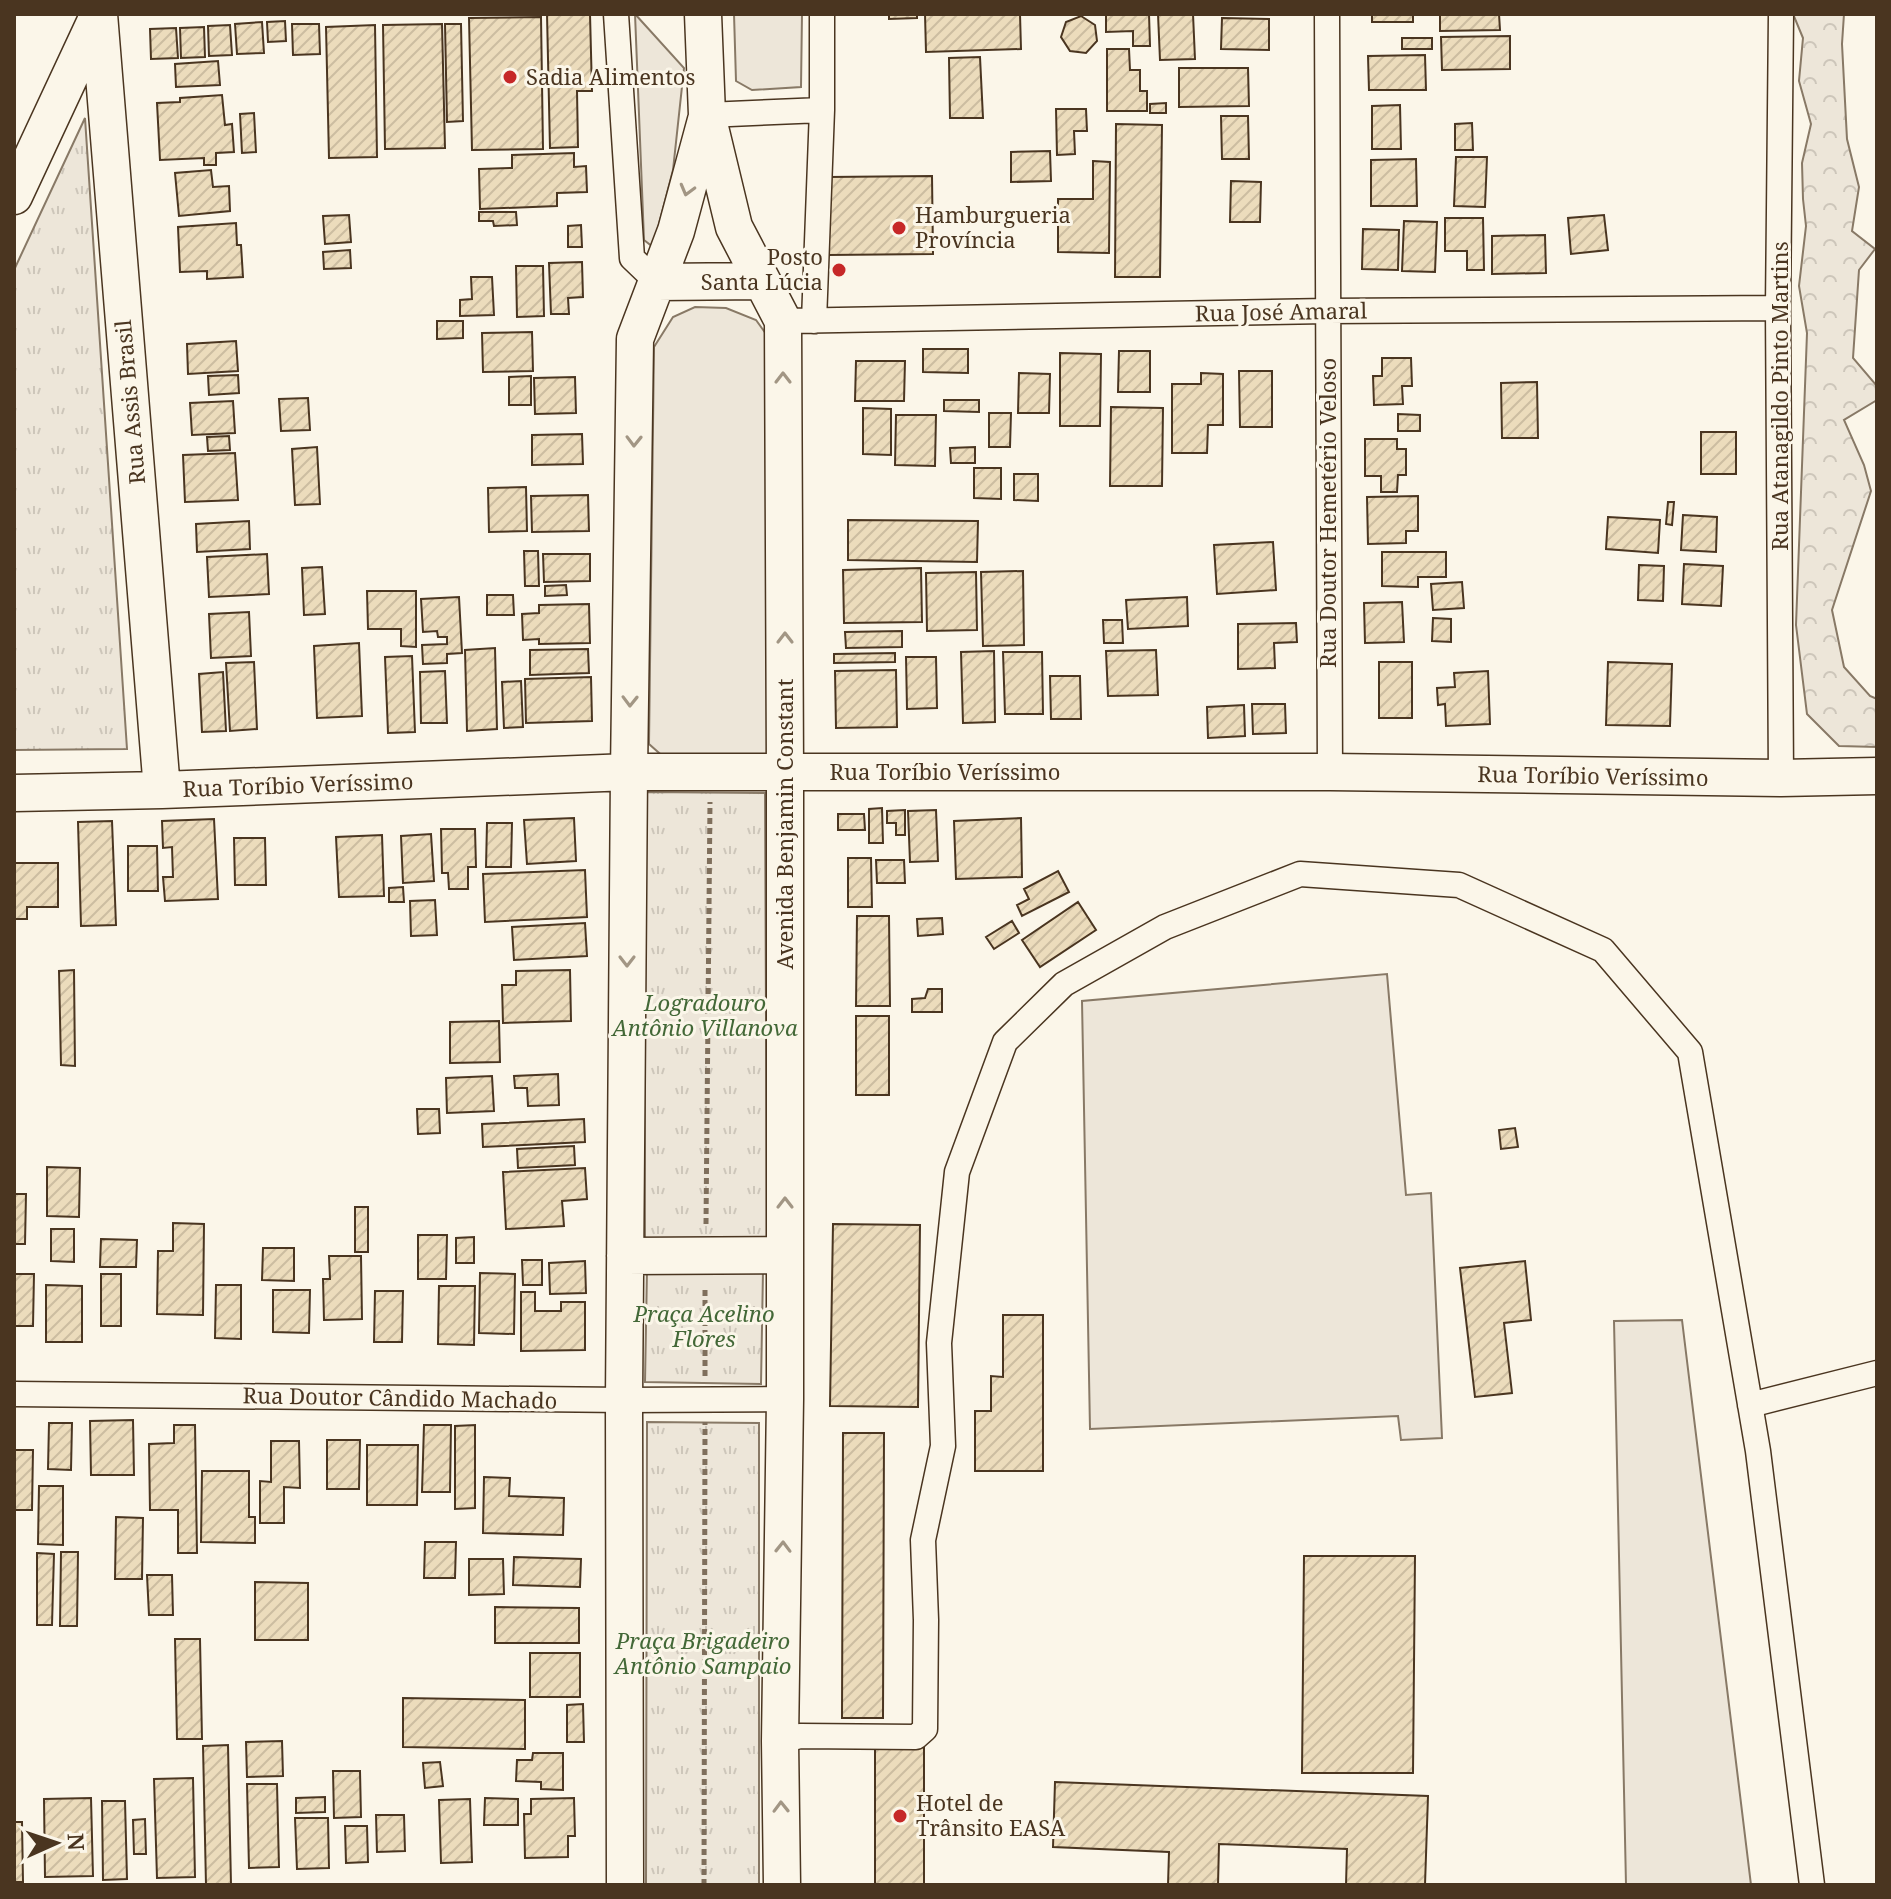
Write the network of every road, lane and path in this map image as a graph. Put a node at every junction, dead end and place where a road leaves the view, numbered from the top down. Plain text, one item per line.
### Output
1 (100, 14) edge
2 (616, 14) edge
3 (703, 14) edge
4 (822, 14) edge
5 (1327, 14) edge
6 (1781, 14) edge
7 (822, 110) junction
8 (707, 115) junction
9 (14, 196) edge
10 (761, 281) junction
11 (657, 282) junction
12 (1778, 308) junction
13 (1327, 311) junction
14 (798, 321) junction
15 (629, 772) junction
16 (710, 772) junction
17 (785, 772) junction
18 (1330, 772) junction
19 (1877, 776) edge
20 (1781, 778) junction
21 (162, 790) junction
22 (14, 793) edge
23 (705, 1255) junction
24 (785, 1255) junction
25 (625, 1256) junction
26 (1877, 1373) edge
27 (14, 1394) edge
28 (785, 1399) junction
29 (624, 1400) junction
30 (705, 1400) junction
31 (1750, 1405) junction
32 (780, 1741) junction
33 (625, 1885) edge
34 (704, 1885) edge
35 (782, 1885) edge
36 (1812, 1885) edge

1 - 9 main road
1 - 21 main road, Rua Assis Brasil
2 - 11 street
3 - 8 main road, Avenida Benjamin Constant
4 - 7 street
5 - 13 street, Rua Doutor Hemetério Veloso
6 - 12 street, Rua Atanagildo Pinto Martins
7 - 8 street
7 - 14 street
8 - 10 main road, Avenida Benjamin Constant
8 -> 11 main road, Avenida Benjamin Constant
10 - 11 main road
10 - 14 main road, Avenida Benjamin Constant
11 -> 15 main road, Avenida Benjamin Constant
12 - 13 street, Rua José Amaral
12 - 20 street, Rua Atanagildo Pinto Martins
13 - 14 street, Rua José Amaral
13 - 18 street, Rua Doutor Hemetério Veloso
17 -> 14 main road, Avenida Benjamin Constant
15 - 16 main road, Rua Toríbio Veríssimo
15 - 21 main road, Rua Toríbio Veríssimo
15 -> 25 main road, Avenida Benjamin Constant
16 - 17 main road, Rua Toríbio Veríssimo
16 - 23 path
17 - 18 main road, Rua Toríbio Veríssimo
24 -> 17 main road, Avenida Benjamin Constant
18 - 20 main road, Rua Toríbio Veríssimo
19 - 20 main road, Rua Toríbio Veríssimo
21 - 22 main road, Rua Toríbio Veríssimo
23 - 24 main road
23 - 25 main road
23 - 30 path
24 - 28 main road, Avenida Benjamin Constant
25 - 29 main road, Avenida Benjamin Constant
26 - 31 street
27 - 29 street, Rua Doutor Cândido Machado
28 - 30 street, Rua Doutor Cândido Machado
32 -> 28 main road, Avenida Benjamin Constant
29 - 30 street, Rua Doutor Cândido Machado
29 - 33 main road, Avenida Benjamin Constant
30 - 34 path
31 - 32 street
31 - 36 street
35 -> 32 main road, Avenida Benjamin Constant

